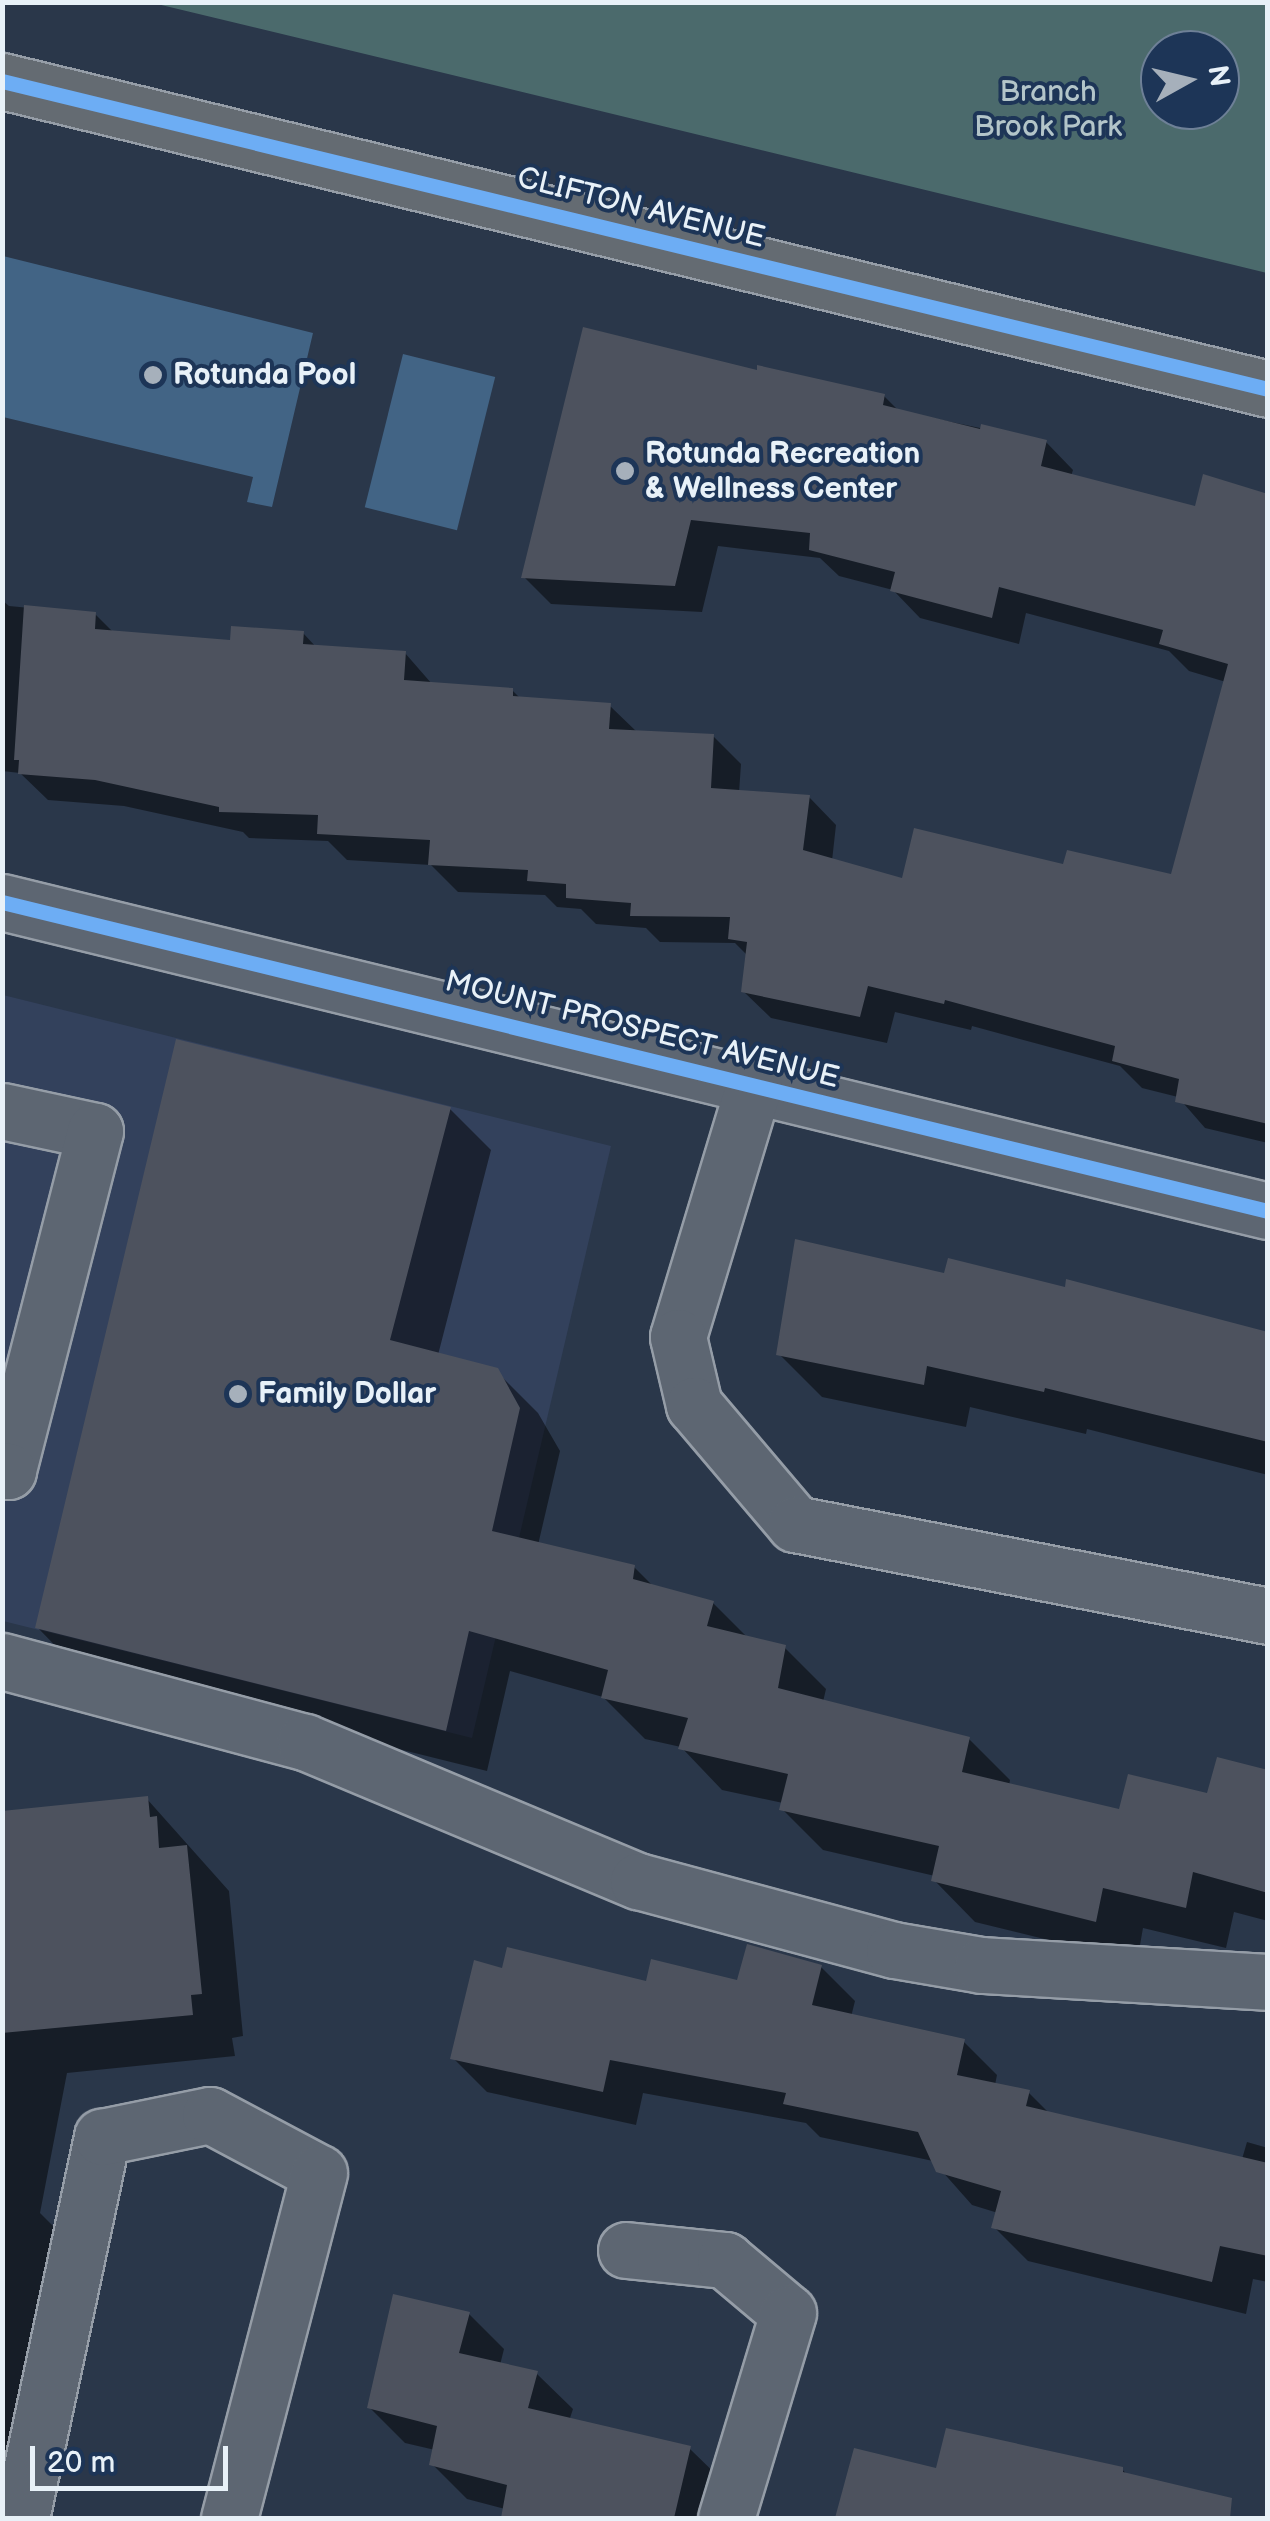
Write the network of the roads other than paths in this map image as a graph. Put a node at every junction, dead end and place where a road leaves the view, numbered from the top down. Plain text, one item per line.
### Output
1 (2, 81) edge
2 (1268, 389) edge
3 (2, 902) edge
4 (754, 1085) junction
5 (2, 1111) edge
6 (1268, 1210) edge
7 (2, 1470) edge
8 (1268, 1616) edge
9 (2, 1660) edge
10 (1268, 1982) edge
11 (626, 2250) dead end
12 (21, 2518) edge
13 (230, 2518) edge
14 (726, 2518) edge

1 - 2 main road, CLIFTON AVENUE
3 - 4 street, MOUNT PROSPECT AVENUE
4 - 6 street, MOUNT PROSPECT AVENUE
4 - 8 street
5 - 7 street
9 - 10 street
11 - 14 street
12 - 13 street

